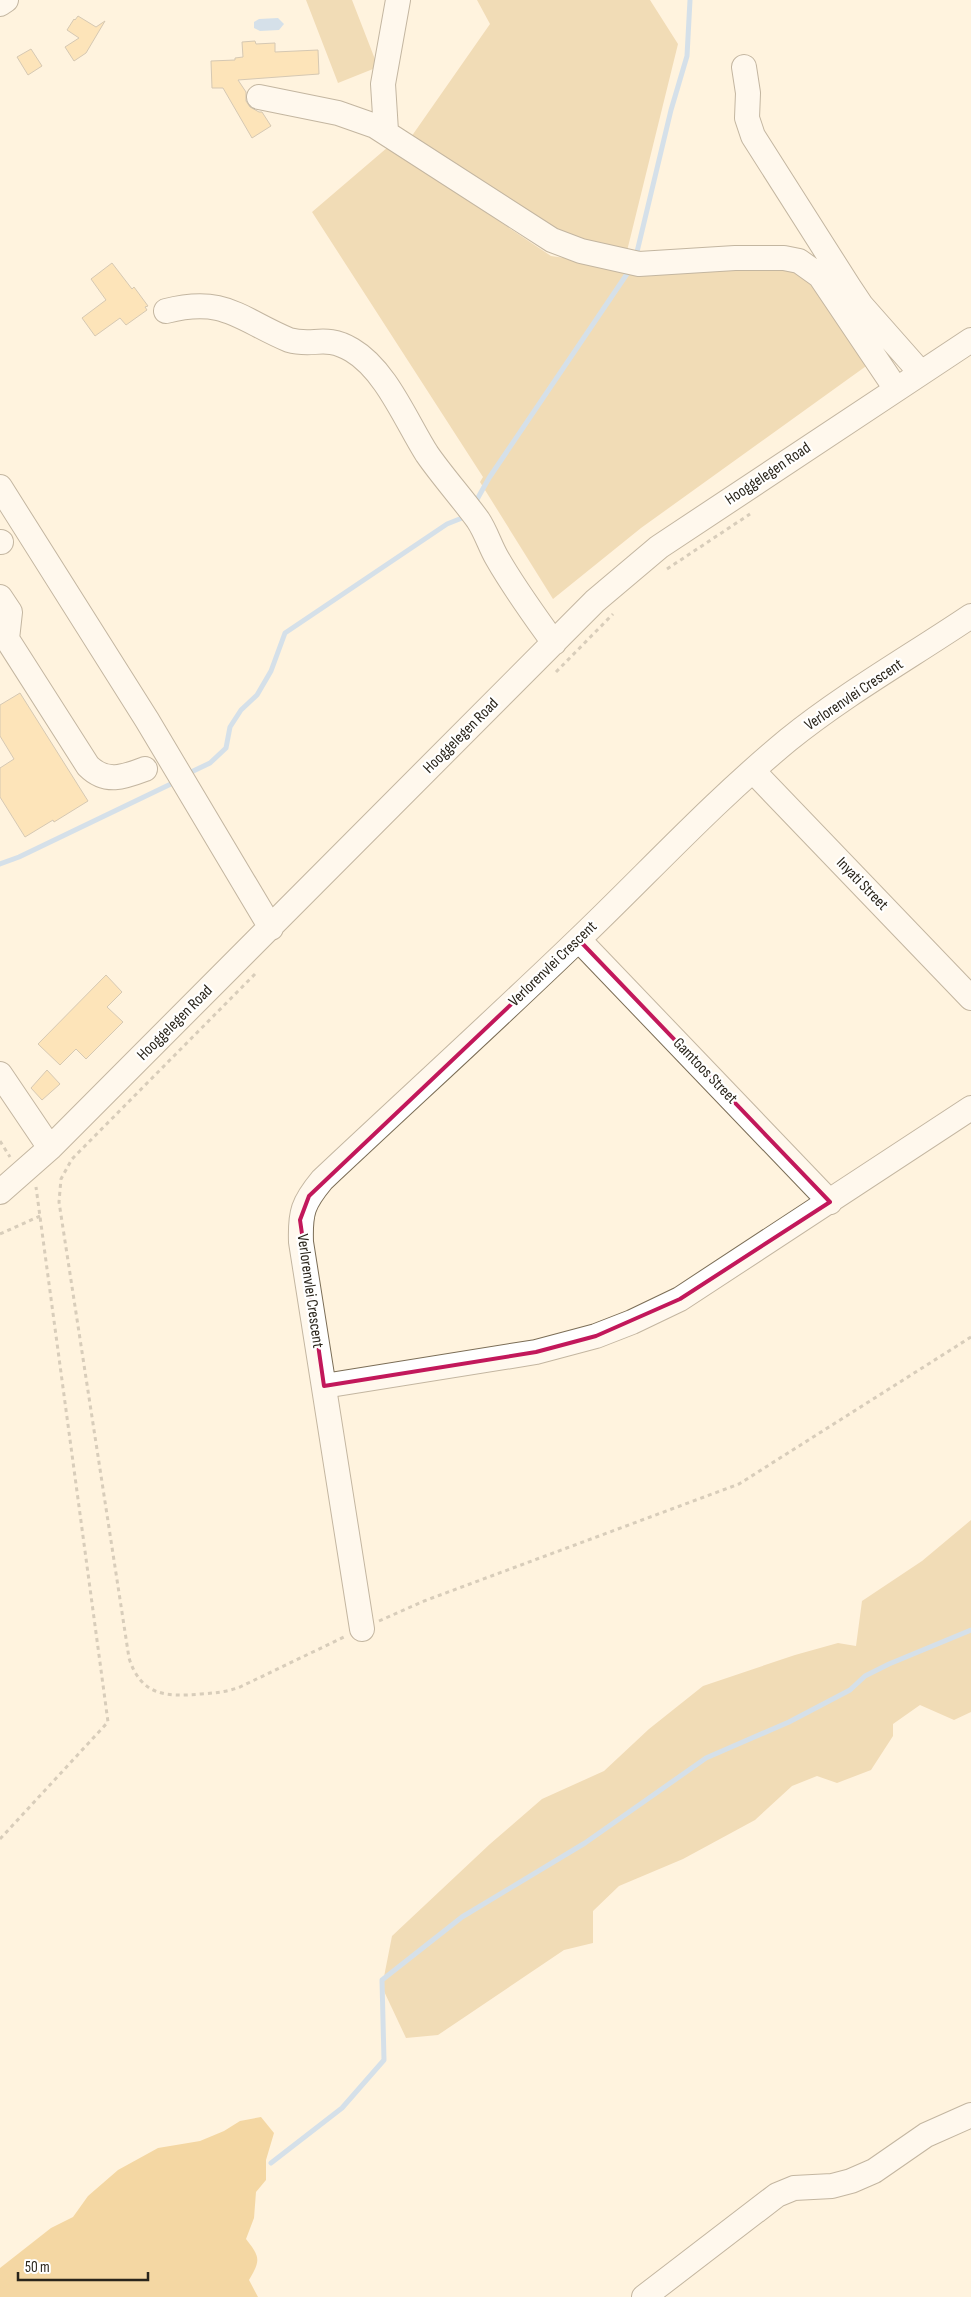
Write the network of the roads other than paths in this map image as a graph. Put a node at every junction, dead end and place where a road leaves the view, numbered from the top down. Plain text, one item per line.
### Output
1 (6, 0) edge
2 (398, 0) edge
3 (0, 4) edge
4 (744, 67) dead end
5 (259, 97) dead end
6 (386, 132) junction
7 (166, 311) dead end
8 (971, 340) edge
9 (921, 373) junction
10 (896, 389) junction
11 (0, 487) edge
12 (0, 597) edge
13 (967, 626) edge
14 (554, 643) junction
15 (145, 769) dead end
16 (753, 771) junction
17 (271, 928) junction
18 (579, 940) junction
19 (971, 998) edge
20 (0, 1074) edge
21 (971, 1108) edge
22 (50, 1148) junction
23 (0, 1192) edge
24 (830, 1202) junction
25 (324, 1386) junction
26 (362, 1629) road end
27 (971, 2115) edge
28 (644, 2297) edge

1 - 3 street
2 - 6 street
4 - 9 street
5 - 6 street
6 - 10 street
7 - 14 street
8 - 9 street, Hooggelegen Road
9 - 10 street, Hooggelegen Road
10 - 14 street, Hooggelegen Road
11 - 17 street
12 - 15 street
13 - 16 street, Verlorenvlei Crescent
14 - 17 street, Hooggelegen Road
16 - 18 street, Verlorenvlei Crescent
16 - 19 street, Inyati Street
17 - 22 street, Hooggelegen Road
18 - 24 street, Gamtoos Street
18 - 25 street, Verlorenvlei Crescent
20 - 22 street
21 - 24 street
22 - 23 street, Hooggelegen Road
24 - 25 street
25 - 26 street, Verlorenvlei Crescent
27 - 28 street

